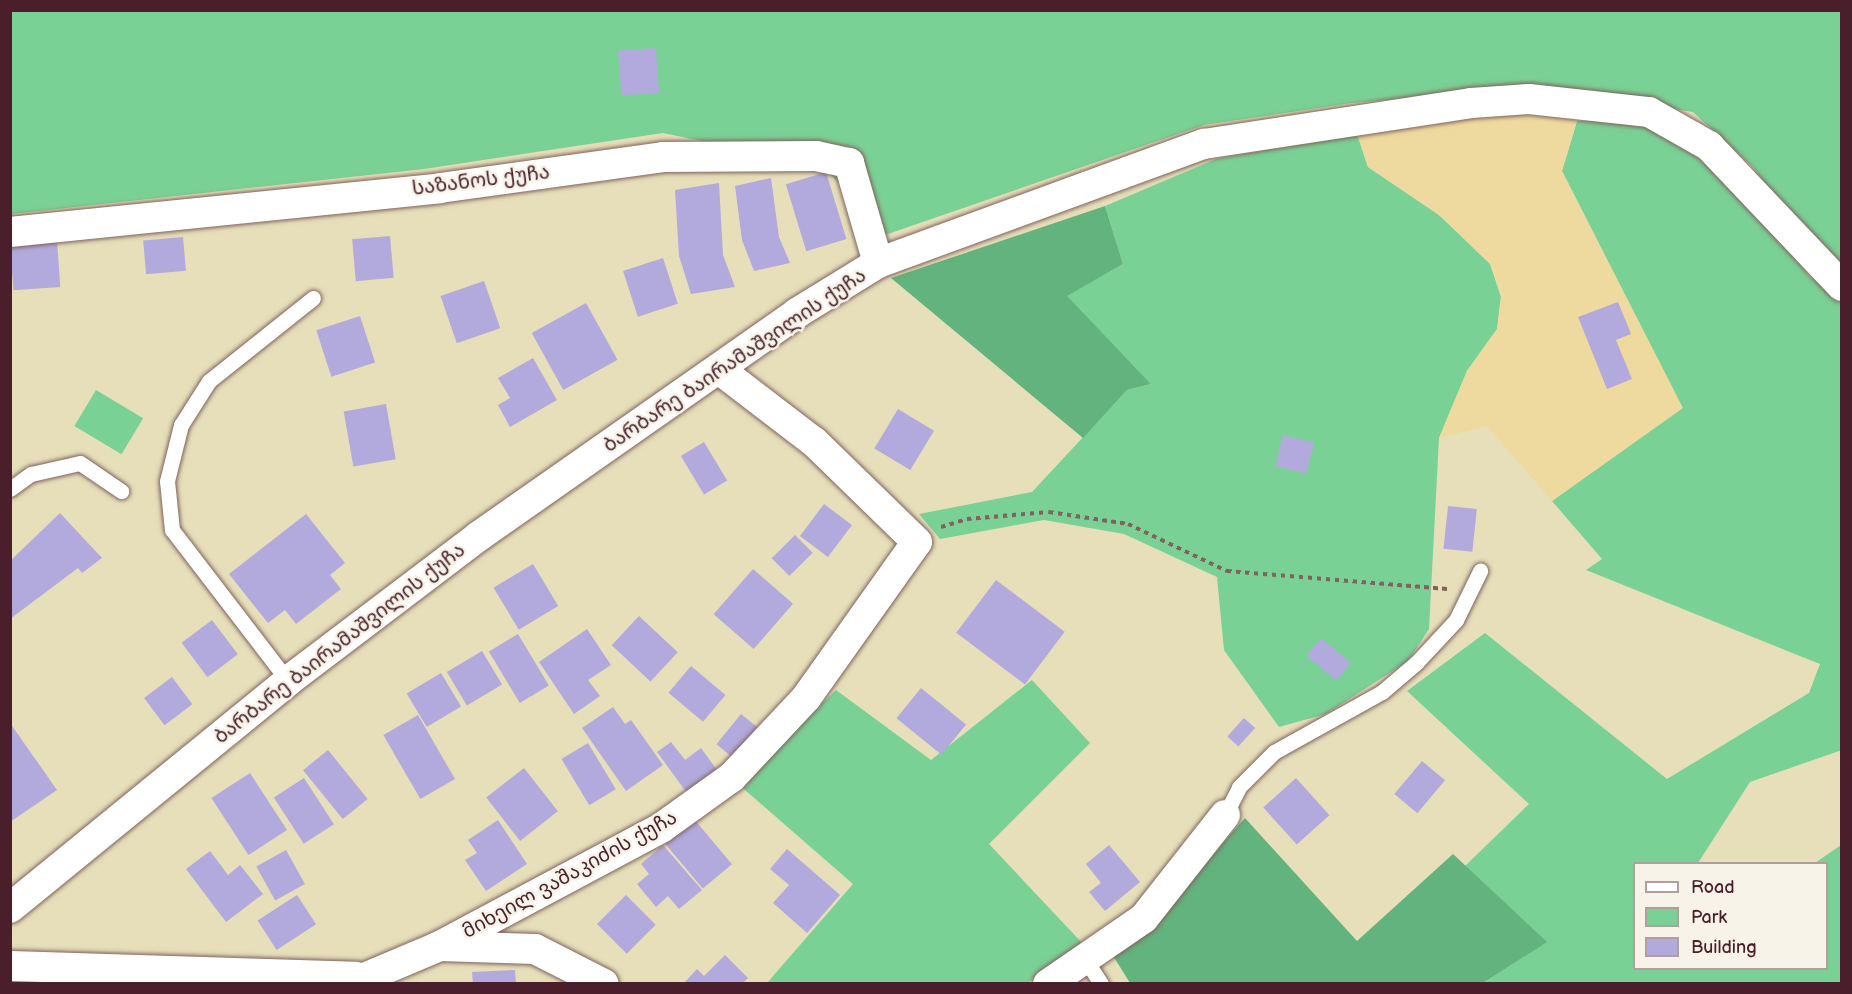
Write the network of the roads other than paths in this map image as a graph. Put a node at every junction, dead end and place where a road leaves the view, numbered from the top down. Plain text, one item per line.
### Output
1 (10, 232) edge
2 (878, 263) junction
3 (1842, 286) edge
4 (313, 298) dead end
5 (720, 370) junction
6 (10, 489) edge
7 (121, 492) dead end
8 (1480, 571) dead end
9 (288, 681) junction
10 (1225, 815) joint
11 (10, 908) edge
12 (440, 946) junction
13 (1085, 959) junction
14 (18, 972) edge
15 (353, 980) edge
16 (604, 984) edge
17 (1048, 984) edge
18 (1101, 984) edge

1 - 2 street, საზანოს ქუჩა
2 - 3 street, ბარბარე ბაირამაშვილის ქუჩა
2 - 5 street, ბარბარე ბაირამაშვილის ქუჩა
4 - 9 lane
5 - 9 street, ბარბარე ბაირამაშვილის ქუჩა
5 - 12 street, მიხეილ ვაშაკიძის ქუჩა
6 - 7 lane
8 - 10 lane
9 - 11 street, ბარბარე ბაირამაშვილის ქუჩა
10 - 13 street
12 - 15 street, მიხეილ ვაშაკიძის ქუჩა
12 - 16 street
13 - 17 street
13 - 18 lane
14 - 15 street

